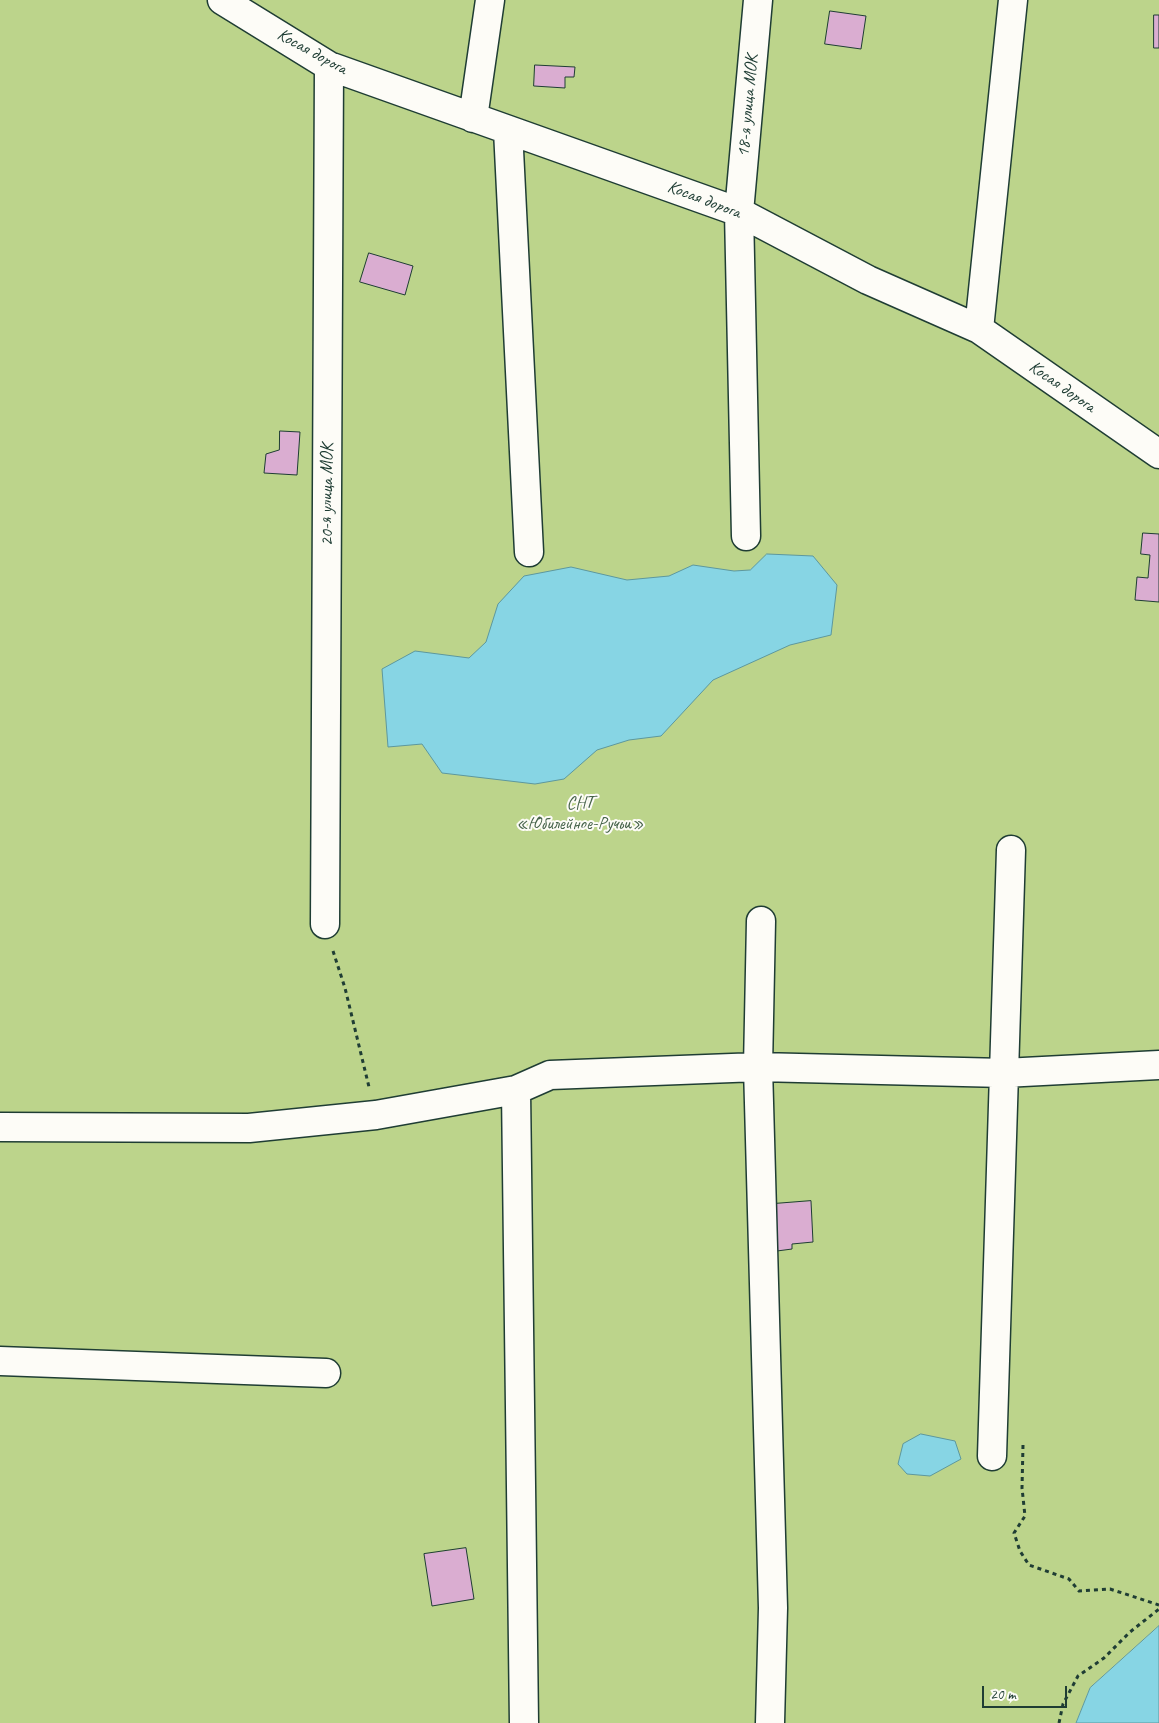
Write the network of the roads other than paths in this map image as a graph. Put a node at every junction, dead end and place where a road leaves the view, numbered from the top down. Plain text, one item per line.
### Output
1 (222, 0) edge
2 (490, 0) edge
3 (758, 0) edge
4 (1013, 0) edge
5 (329, 66) junction
6 (473, 118) junction
7 (508, 130) junction
8 (739, 212) junction
9 (979, 329) junction
10 (1159, 454) edge
11 (746, 536) dead end
12 (529, 552) dead end
13 (1011, 850) dead end
14 (761, 921) dead end
15 (325, 924) road end
16 (1159, 1065) edge
17 (758, 1067) junction
18 (1004, 1073) junction
19 (516, 1090) junction
20 (0, 1126) edge
21 (0, 1361) edge
22 (326, 1373) dead end
23 (992, 1456) dead end
24 (524, 1723) edge
25 (770, 1723) edge

1 - 5 street, Косая дорога
2 - 6 street
3 - 8 street, 18-я улица МОК
4 - 9 street
5 - 6 street, Косая дорога
5 - 15 street, 20-я улица МОК
6 - 7 street, Косая дорога
7 - 8 street, Косая дорога
7 - 12 street
8 - 9 street, Косая дорога
8 - 11 street, 18-я улица МОК
9 - 10 street, Косая дорога
13 - 18 street
14 - 17 street
16 - 18 street
17 - 18 street
17 - 19 street
17 - 25 street
18 - 23 street
19 - 20 street
19 - 24 street
21 - 22 street

